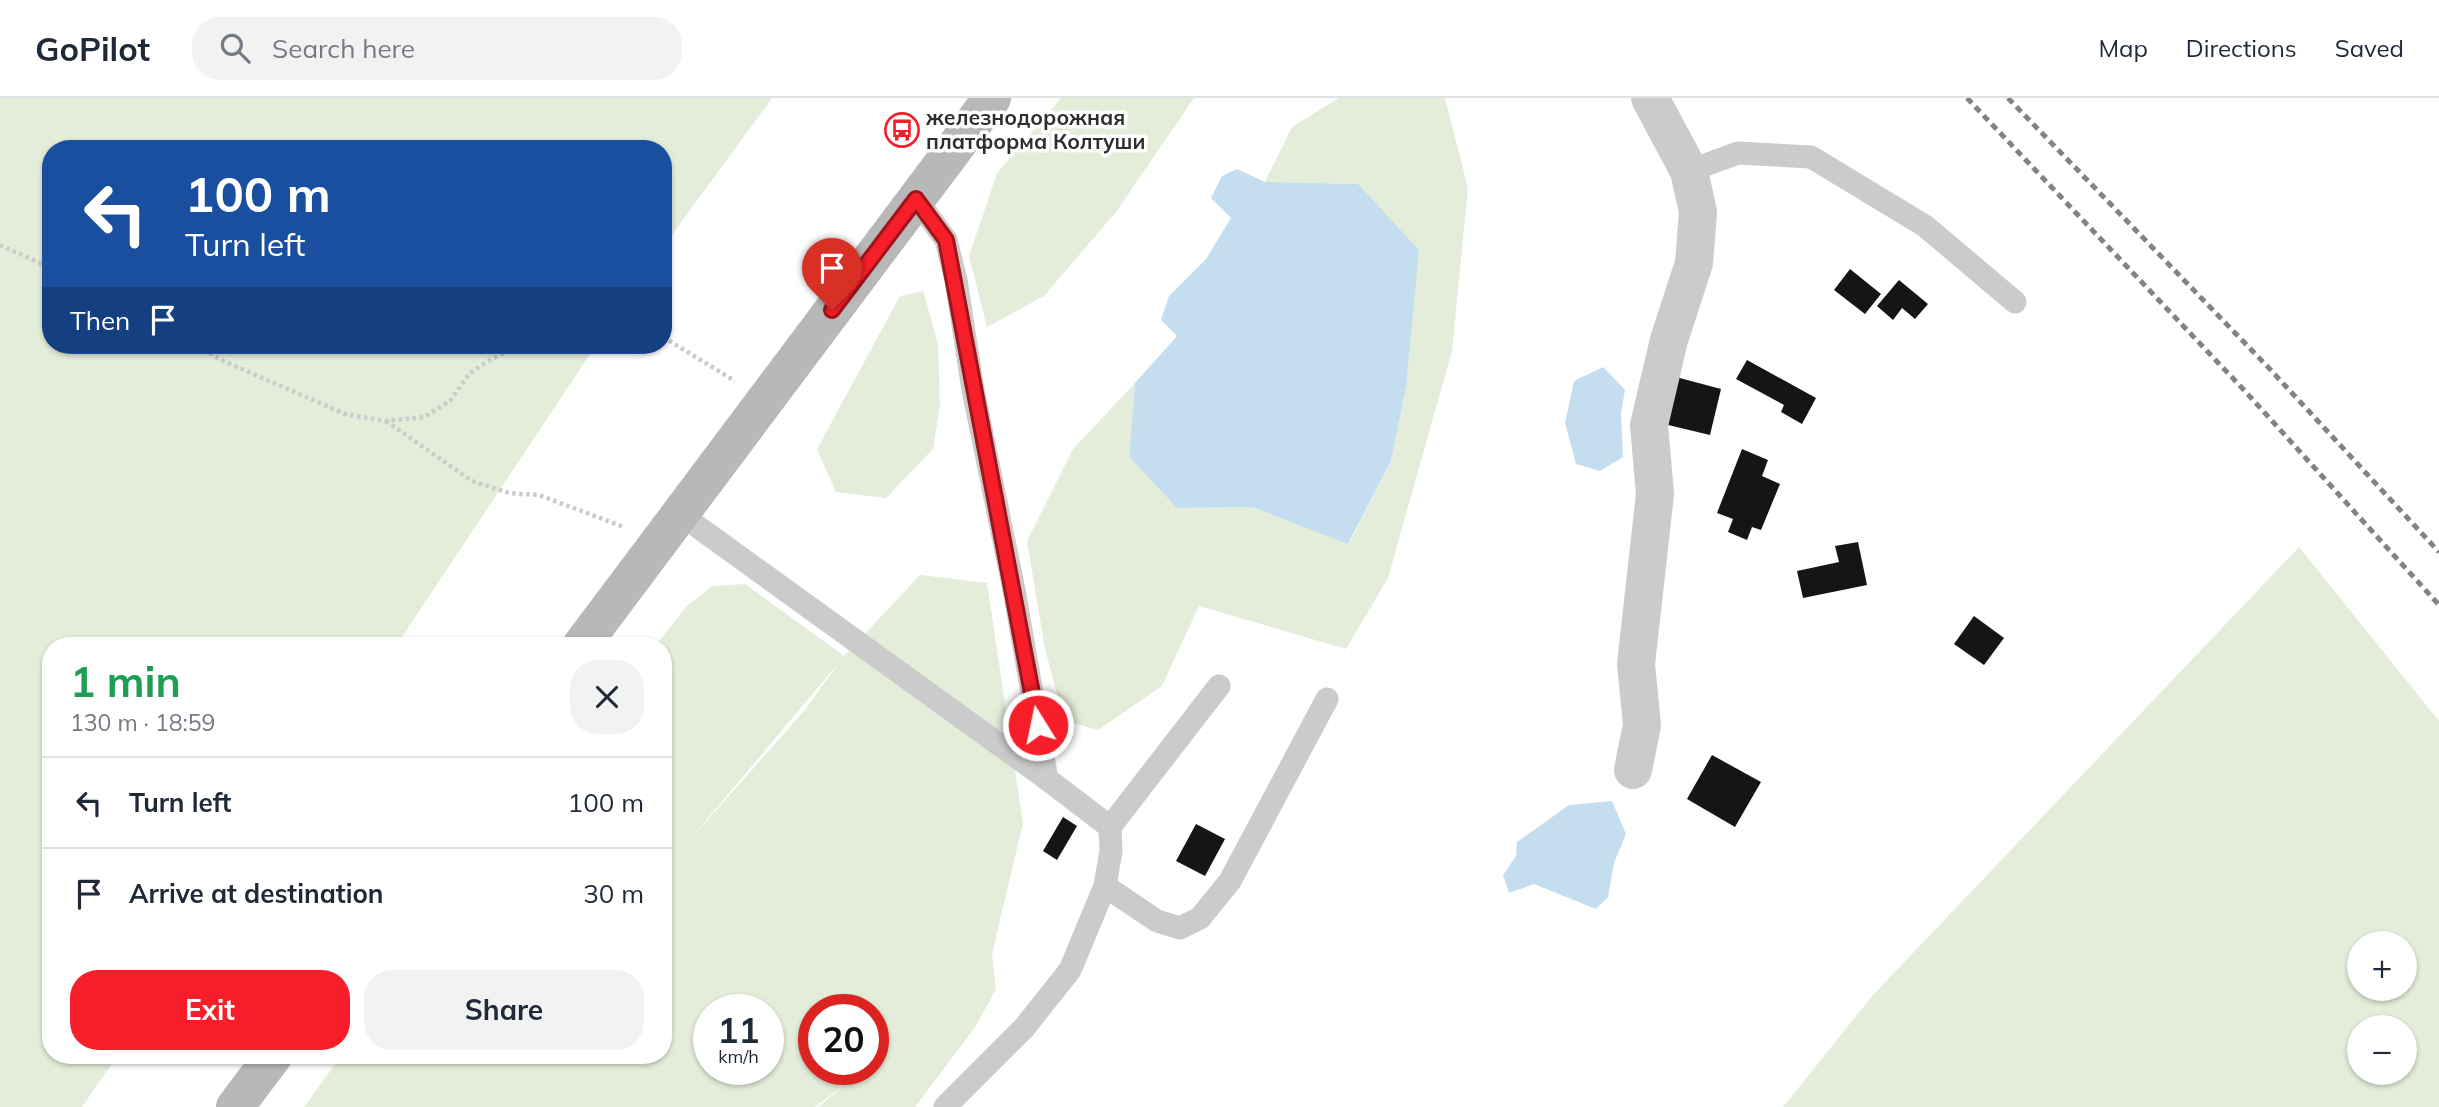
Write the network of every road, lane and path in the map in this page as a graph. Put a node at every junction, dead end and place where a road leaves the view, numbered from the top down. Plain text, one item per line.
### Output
1 (992, 98) edge
2 (1650, 98) edge
3 (1689, 171) junction
4 (916, 199) junction
5 (0, 245) edge
6 (42, 264) edge
7 (2015, 302) dead end
8 (672, 342) edge
9 (212, 354) edge
10 (502, 354) edge
11 (766, 399) junction
12 (386, 421) junction
13 (670, 528) junction
14 (588, 637) edge
15 (1219, 686) dead end
16 (1327, 699) dead end
17 (1633, 770) dead end
18 (1047, 779) junction
19 (1110, 828) junction
20 (1105, 886) junction
21 (267, 1064) edge
22 (236, 1107) edge
23 (945, 1107) edge

1 - 4 main road
2 - 3 street
3 - 7 lane
3 - 17 street
4 - 11 main road
4 - 18 lane
5 - 6 path
8 - 11 path
9 - 12 path
10 - 12 path
11 - 13 main road
12 - 13 path
13 - 14 main road
13 - 18 lane
15 - 19 lane
16 - 20 lane
18 - 19 lane
19 - 20 lane
20 - 23 lane
21 - 22 main road

